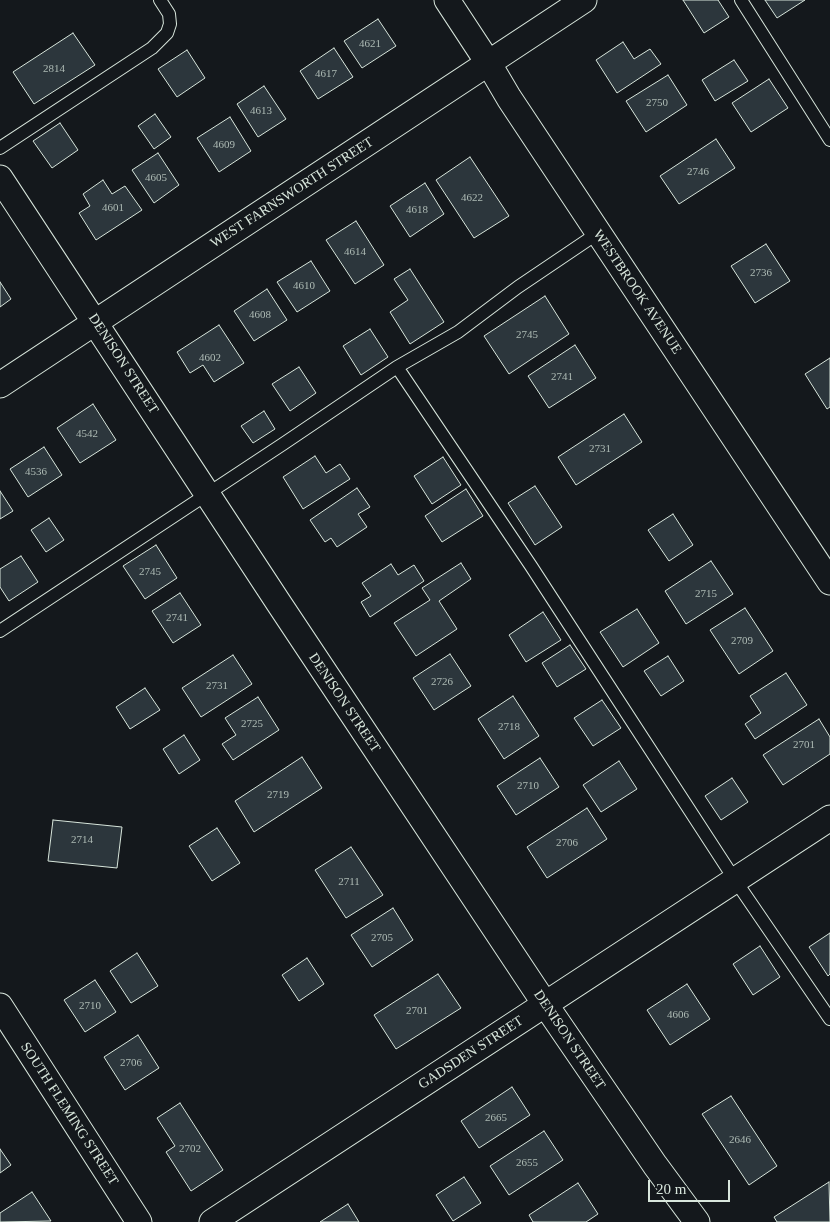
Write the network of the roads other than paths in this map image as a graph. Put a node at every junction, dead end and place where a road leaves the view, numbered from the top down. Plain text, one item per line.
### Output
1 (160, 0) edge
2 (447, 0) edge
3 (584, 0) edge
4 (741, 0) edge
5 (489, 64) junction
6 (830, 140) edge
7 (0, 148) edge
8 (0, 178) edge
9 (598, 233) junction
10 (96, 322) junction
11 (396, 367) junction
12 (0, 385) edge
13 (207, 494) junction
14 (830, 582) edge
15 (0, 631) edge
16 (830, 818) edge
17 (735, 880) junction
18 (545, 1004) junction
19 (0, 1006) edge
20 (830, 1018) edge
21 (139, 1222) edge
22 (212, 1222) edge
23 (697, 1222) edge

1 - 7 lane
2 - 5 street, WESTBROOK AVENUE
3 - 5 street, WEST FARNSWORTH STREET
4 - 6 lane
5 - 9 street, WESTBROOK AVENUE
5 - 10 street, WEST FARNSWORTH STREET
8 - 10 street, DENISON STREET
9 - 11 lane
9 - 14 street, WESTBROOK AVENUE
10 - 12 street, WEST FARNSWORTH STREET
10 - 13 street, DENISON STREET
11 - 13 lane
11 - 17 lane
13 - 15 lane
13 - 18 street, DENISON STREET
16 - 17 street, GADSDEN STREET
17 - 18 street, GADSDEN STREET
17 - 20 lane
18 - 22 street, GADSDEN STREET
18 - 23 street, DENISON STREET
19 - 21 street, SOUTH FLEMING STREET

